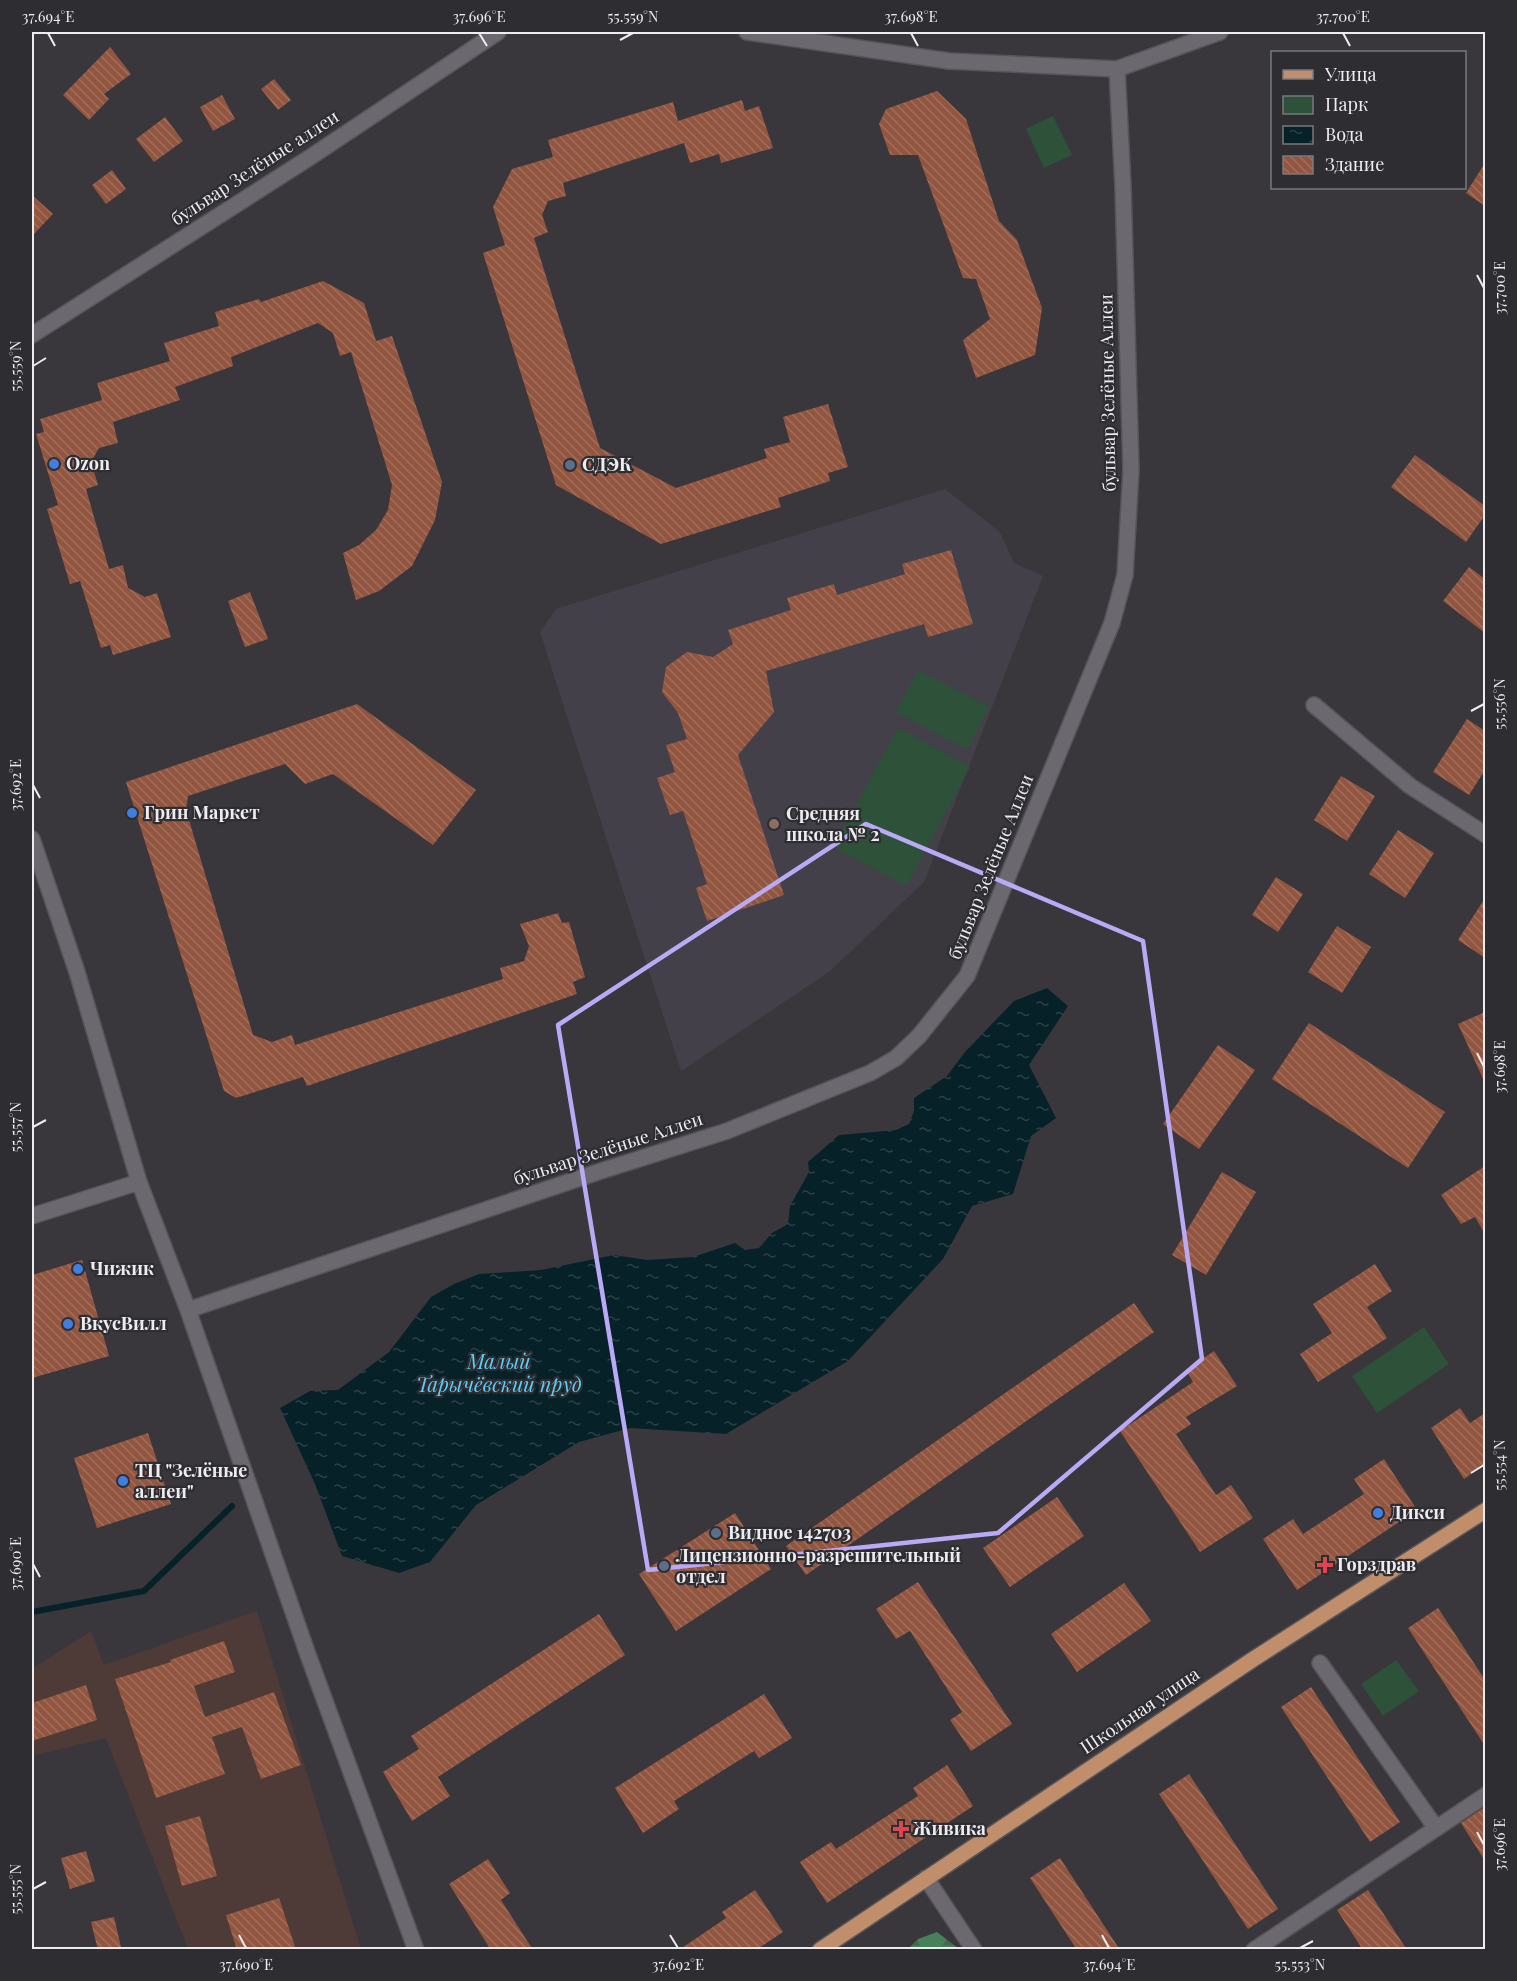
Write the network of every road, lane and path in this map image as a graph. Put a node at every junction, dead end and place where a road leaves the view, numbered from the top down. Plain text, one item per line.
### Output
1 (498, 32) edge
2 (747, 32) edge
3 (1220, 32) edge
4 (1117, 69) junction
5 (32, 335) edge
6 (1314, 705) dead end
7 (1485, 835) edge
8 (32, 839) edge
9 (139, 1182) junction
10 (32, 1216) edge
11 (188, 1310) junction
12 (1485, 1510) edge
13 (1320, 1663) dead end
14 (1485, 1795) edge
15 (1436, 1828) junction
16 (926, 1878) junction
17 (416, 1950) edge
18 (820, 1950) edge
19 (974, 1950) edge
20 (1254, 1950) edge

1 - 5 street, бульвар Зелёные аллеи
2 - 4 street
3 - 4 street
4 - 11 street, бульвар Зелёные Аллеи
6 - 7 street
8 - 9 street
9 - 10 street
9 - 11 street
11 - 17 street
12 - 16 main road, Школьная улица
13 - 15 street
14 - 15 street
15 - 20 street
16 - 18 main road, Школьная улица
16 - 19 street

